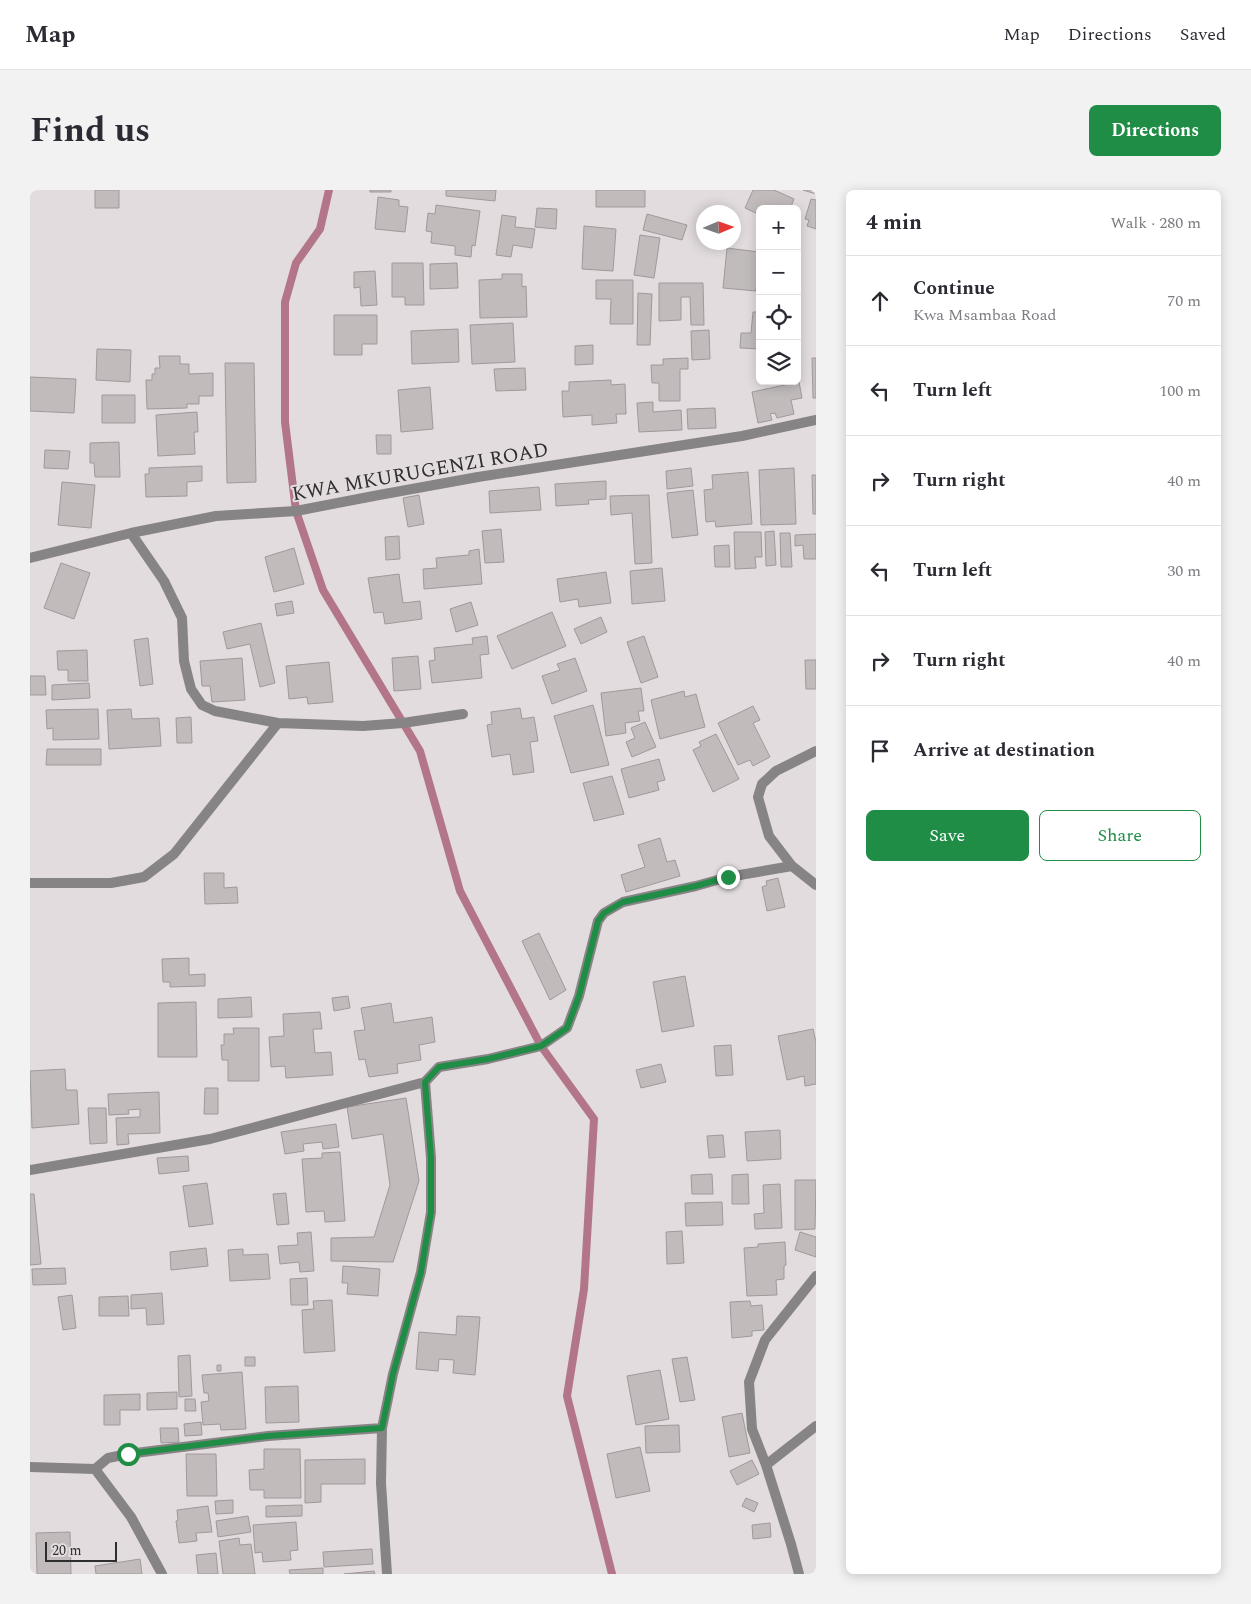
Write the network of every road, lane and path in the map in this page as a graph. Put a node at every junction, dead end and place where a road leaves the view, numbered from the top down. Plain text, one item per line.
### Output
1 (816, 420) edge
2 (131, 532) junction
3 (30, 558) edge
4 (463, 714) dead end
5 (278, 723) junction
6 (816, 751) edge
7 (792, 866) junction
8 (30, 883) edge
9 (816, 885) edge
10 (425, 1082) junction
11 (30, 1170) edge
12 (816, 1276) edge
13 (816, 1426) edge
14 (382, 1428) junction
15 (766, 1465) junction
16 (30, 1467) edge
17 (95, 1469) junction
18 (162, 1574) edge
19 (388, 1574) edge
20 (798, 1574) edge

1 - 2 street, KWA MKURUGENZI ROAD
2 - 3 street, KWA MKURUGENZI ROAD
2 - 5 street
4 - 5 street
5 - 8 street
6 - 7 street
7 - 9 street
7 - 10 street
10 - 11 street
10 - 14 street
12 - 15 street
13 - 15 street
14 - 17 street
14 - 19 street
15 - 20 street
16 - 17 street
17 - 18 street

